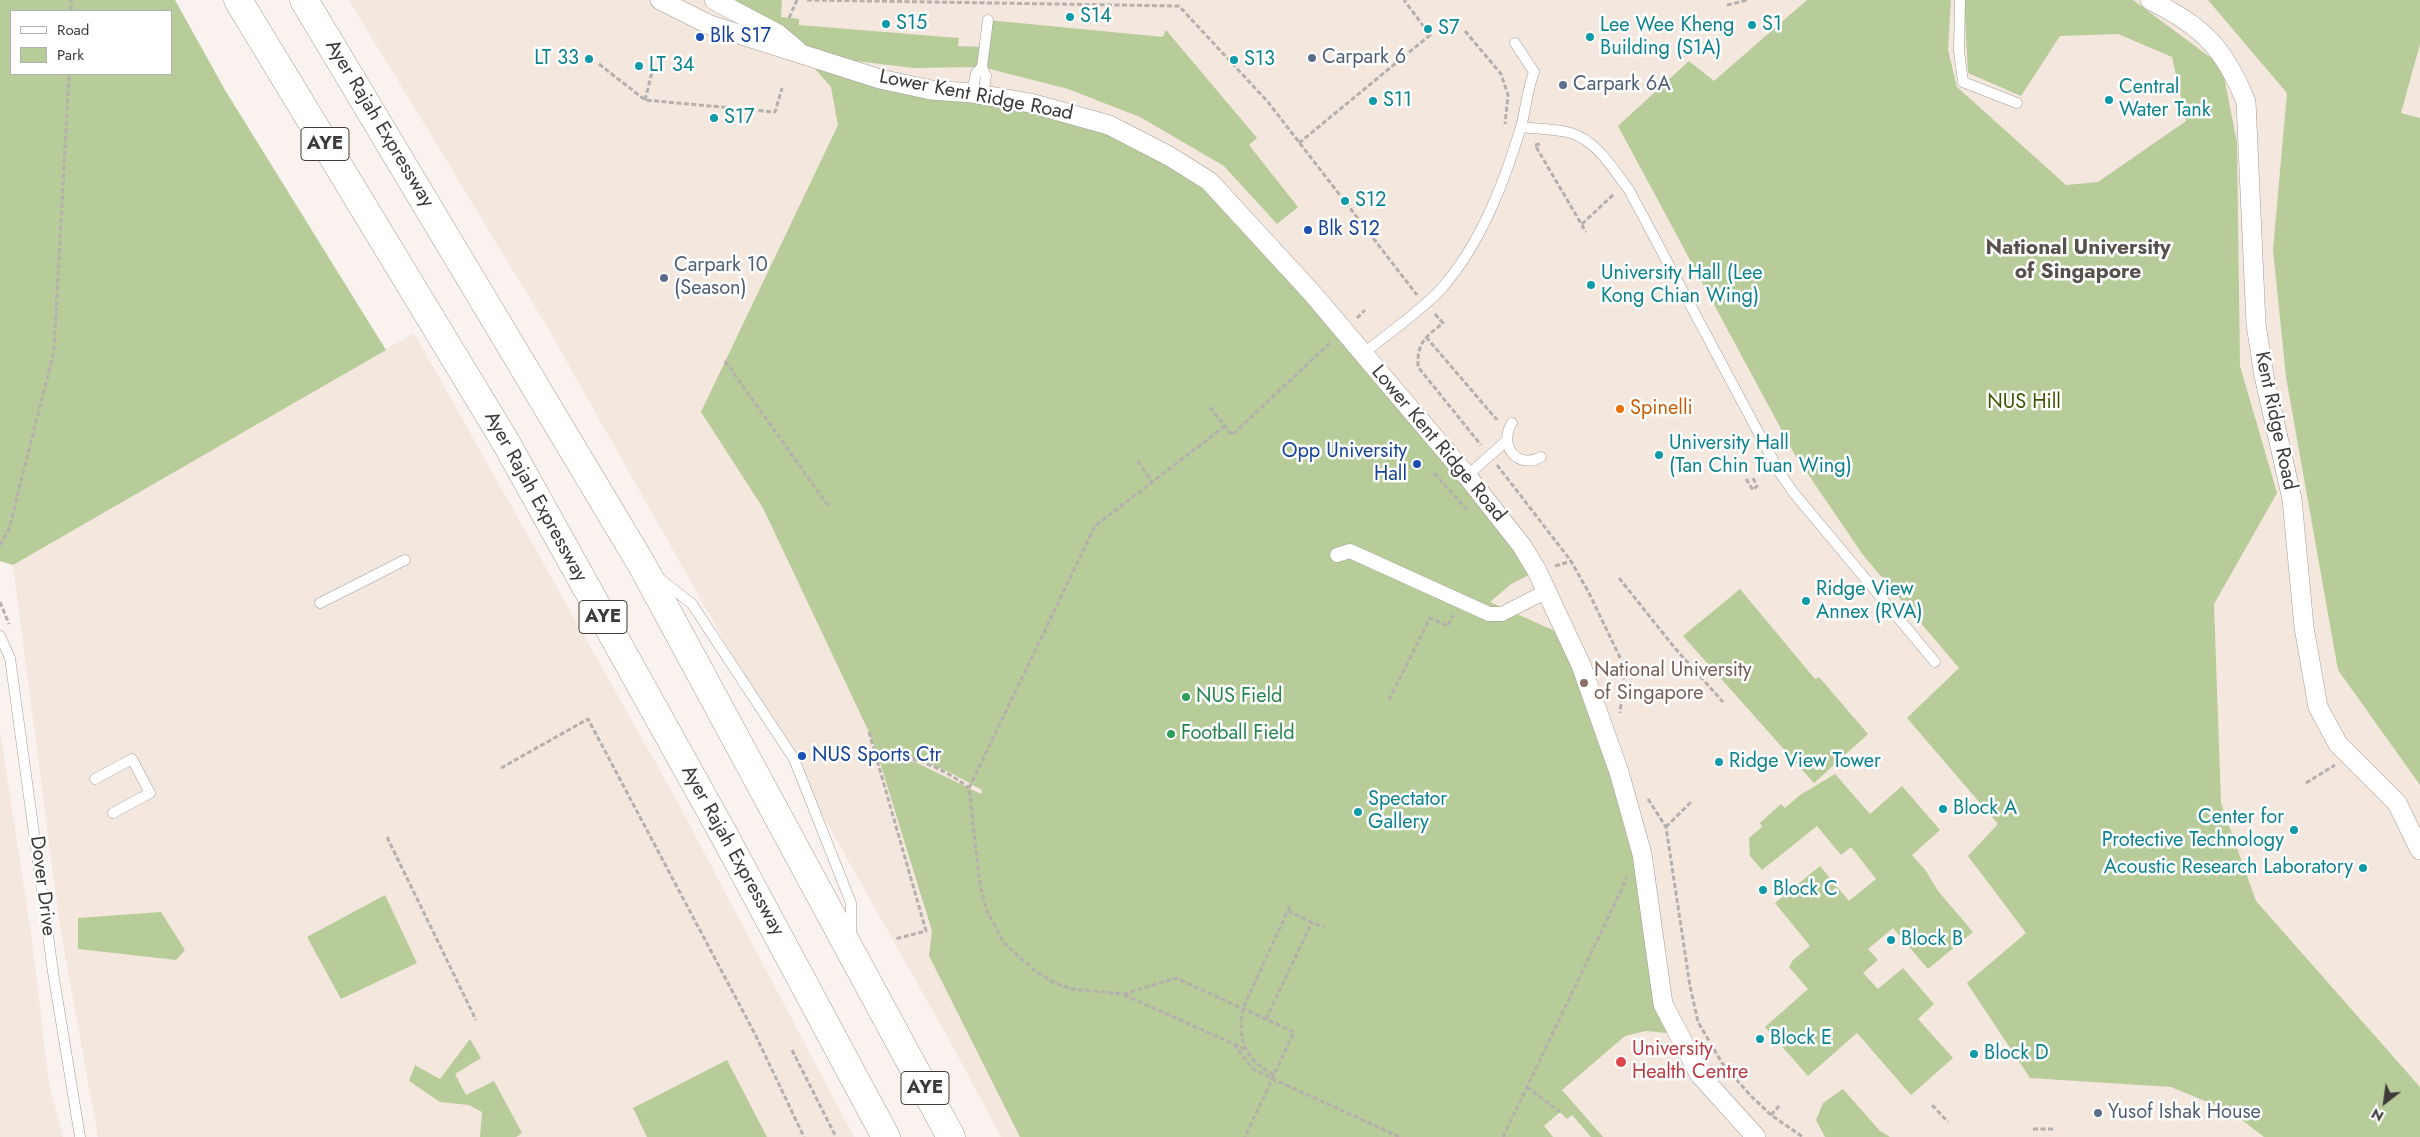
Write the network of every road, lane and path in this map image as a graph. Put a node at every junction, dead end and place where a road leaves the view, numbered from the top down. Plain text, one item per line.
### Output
1 (238, 0) edge
2 (304, 0) edge
3 (660, 0) edge
4 (714, 0) edge
5 (797, 0) edge
6 (807, 0) edge
7 (1404, 0) edge
8 (1748, 0) edge
9 (1960, 0) edge
10 (2150, 0) edge
11 (944, 1) edge
12 (1727, 5) dead end
13 (789, 18) dead end
14 (988, 20) dead end
15 (1465, 31) dead end
16 (1515, 44) dead end
17 (802, 54) junction
18 (599, 64) dead end
19 (653, 68) dead end
20 (69, 75) edge
21 (782, 88) dead end
22 (978, 94) junction
23 (645, 100) junction
24 (2016, 103) dead end
25 (1505, 125) dead end
26 (1521, 127) junction
27 (1299, 143) junction
28 (1543, 143) dead end
29 (1620, 188) dead end
30 (1582, 224) junction
31 (1586, 232) dead end
32 (1412, 289) dead end
33 (1426, 337) dead end
34 (1333, 340) dead end
35 (1363, 354) junction
36 (725, 361) dead end
37 (1210, 407) dead end
38 (1225, 426) junction
39 (1508, 432) junction
40 (1541, 457) dead end
41 (1138, 461) dead end
42 (1467, 476) junction
43 (1752, 476) dead end
44 (1746, 479) dead end
45 (1152, 482) junction
46 (829, 506) dead end
47 (0, 545) edge
48 (1336, 555) dead end
49 (405, 560) dead end
50 (642, 564) junction
51 (1619, 578) dead end
52 (1547, 590) junction
53 (1589, 593) dead end
54 (320, 603) dead end
55 (1448, 626) dead end
56 (0, 636) edge
57 (1935, 662) dead end
58 (1389, 700) dead end
59 (1724, 702) dead end
60 (1620, 719) dead end
61 (869, 732) dead end
62 (876, 751) dead end
63 (2334, 766) dead end
64 (501, 768) dead end
65 (95, 779) dead end
66 (2306, 783) dead end
67 (969, 788) junction
68 (1644, 792) dead end
69 (1692, 801) dead end
70 (113, 813) dead end
71 (1666, 827) junction
72 (386, 837) dead end
73 (2420, 850) edge
74 (1622, 886) dead end
75 (1290, 906) dead end
76 (1288, 911) junction
77 (1312, 922) junction
78 (1324, 928) dead end
79 (895, 939) dead end
80 (852, 950) junction
81 (1124, 994) junction
82 (1242, 1008) junction
83 (1266, 1019) junction
84 (476, 1020) dead end
85 (1234, 1044) junction
86 (792, 1050) dead end
87 (1245, 1050) junction
88 (1274, 1078) junction
89 (1527, 1087) junction
90 (1932, 1105) dead end
91 (1779, 1106) dead end
92 (1560, 1112) dead end
93 (1771, 1115) junction
94 (1948, 1122) dead end
95 (2033, 1129) dead end
96 (2053, 1130) dead end
97 (80, 1137) edge
98 (804, 1137) edge
99 (836, 1137) edge
100 (886, 1137) edge
101 (951, 1137) edge
102 (1245, 1137) edge
103 (1400, 1137) edge
104 (1503, 1137) edge
105 (1756, 1137) edge
106 (1803, 1137) edge

1 - 100 highway, Ayer Rajah Expressway / AYE
2 - 50 highway, Ayer Rajah Expressway / AYE
3 - 17 street, Lower Kent Ridge Road
4 - 17 street, Lower Kent Ridge Road
5 - 13 path
6 - 11 path
7 - 27 path
8 - 12 path
9 - 24 lane
10 - 73 street, Kent Ridge Road
11 - 27 path
14 - 22 lane
15 - 25 path
16 - 26 lane
17 - 22 street, Lower Kent Ridge Road
18 - 23 path
19 - 23 path
20 - 47 path
21 - 23 path
22 - 35 street, Lower Kent Ridge Road
26 - 35 lane
26 - 57 lane
27 - 32 path
28 - 30 path
29 - 30 path
30 - 31 path
33 - 39 path
34 - 38 path
35 - 42 street, Lower Kent Ridge Road
36 - 46 path
37 - 38 path
38 - 45 path
39 - 40 lane
39 - 42 lane
41 - 45 path
42 - 52 street, Lower Kent Ridge Road
43 - 44 path
45 - 67 path
48 - 52 street
49 - 54 lane
50 - 80 highway, Ayer Rajah Expressway / AYE
50 - 80 lane
51 - 59 path
52 - 105 street, Lower Kent Ridge Road
53 - 60 path
55 - 58 path
56 - 97 lane, Dover Drive
61 - 79 path
62 - 67 path
63 - 66 path
64 - 98 path
65 - 70 lane
67 - 81 path
68 - 71 path
69 - 71 path
71 - 93 path
72 - 84 path
74 - 89 path
75 - 76 path
76 - 77 path
76 - 82 path
77 - 78 path
77 - 83 path
80 - 101 highway, Ayer Rajah Expressway / AYE
81 - 82 path
81 - 85 path
82 - 83 path
82 - 87 path
83 - 88 path
85 - 87 path
85 - 88 path
86 - 99 path
87 - 88 path
88 - 102 path
88 - 103 path
89 - 92 path
89 - 104 path
90 - 94 path
91 - 93 path
93 - 106 path
95 - 96 path

